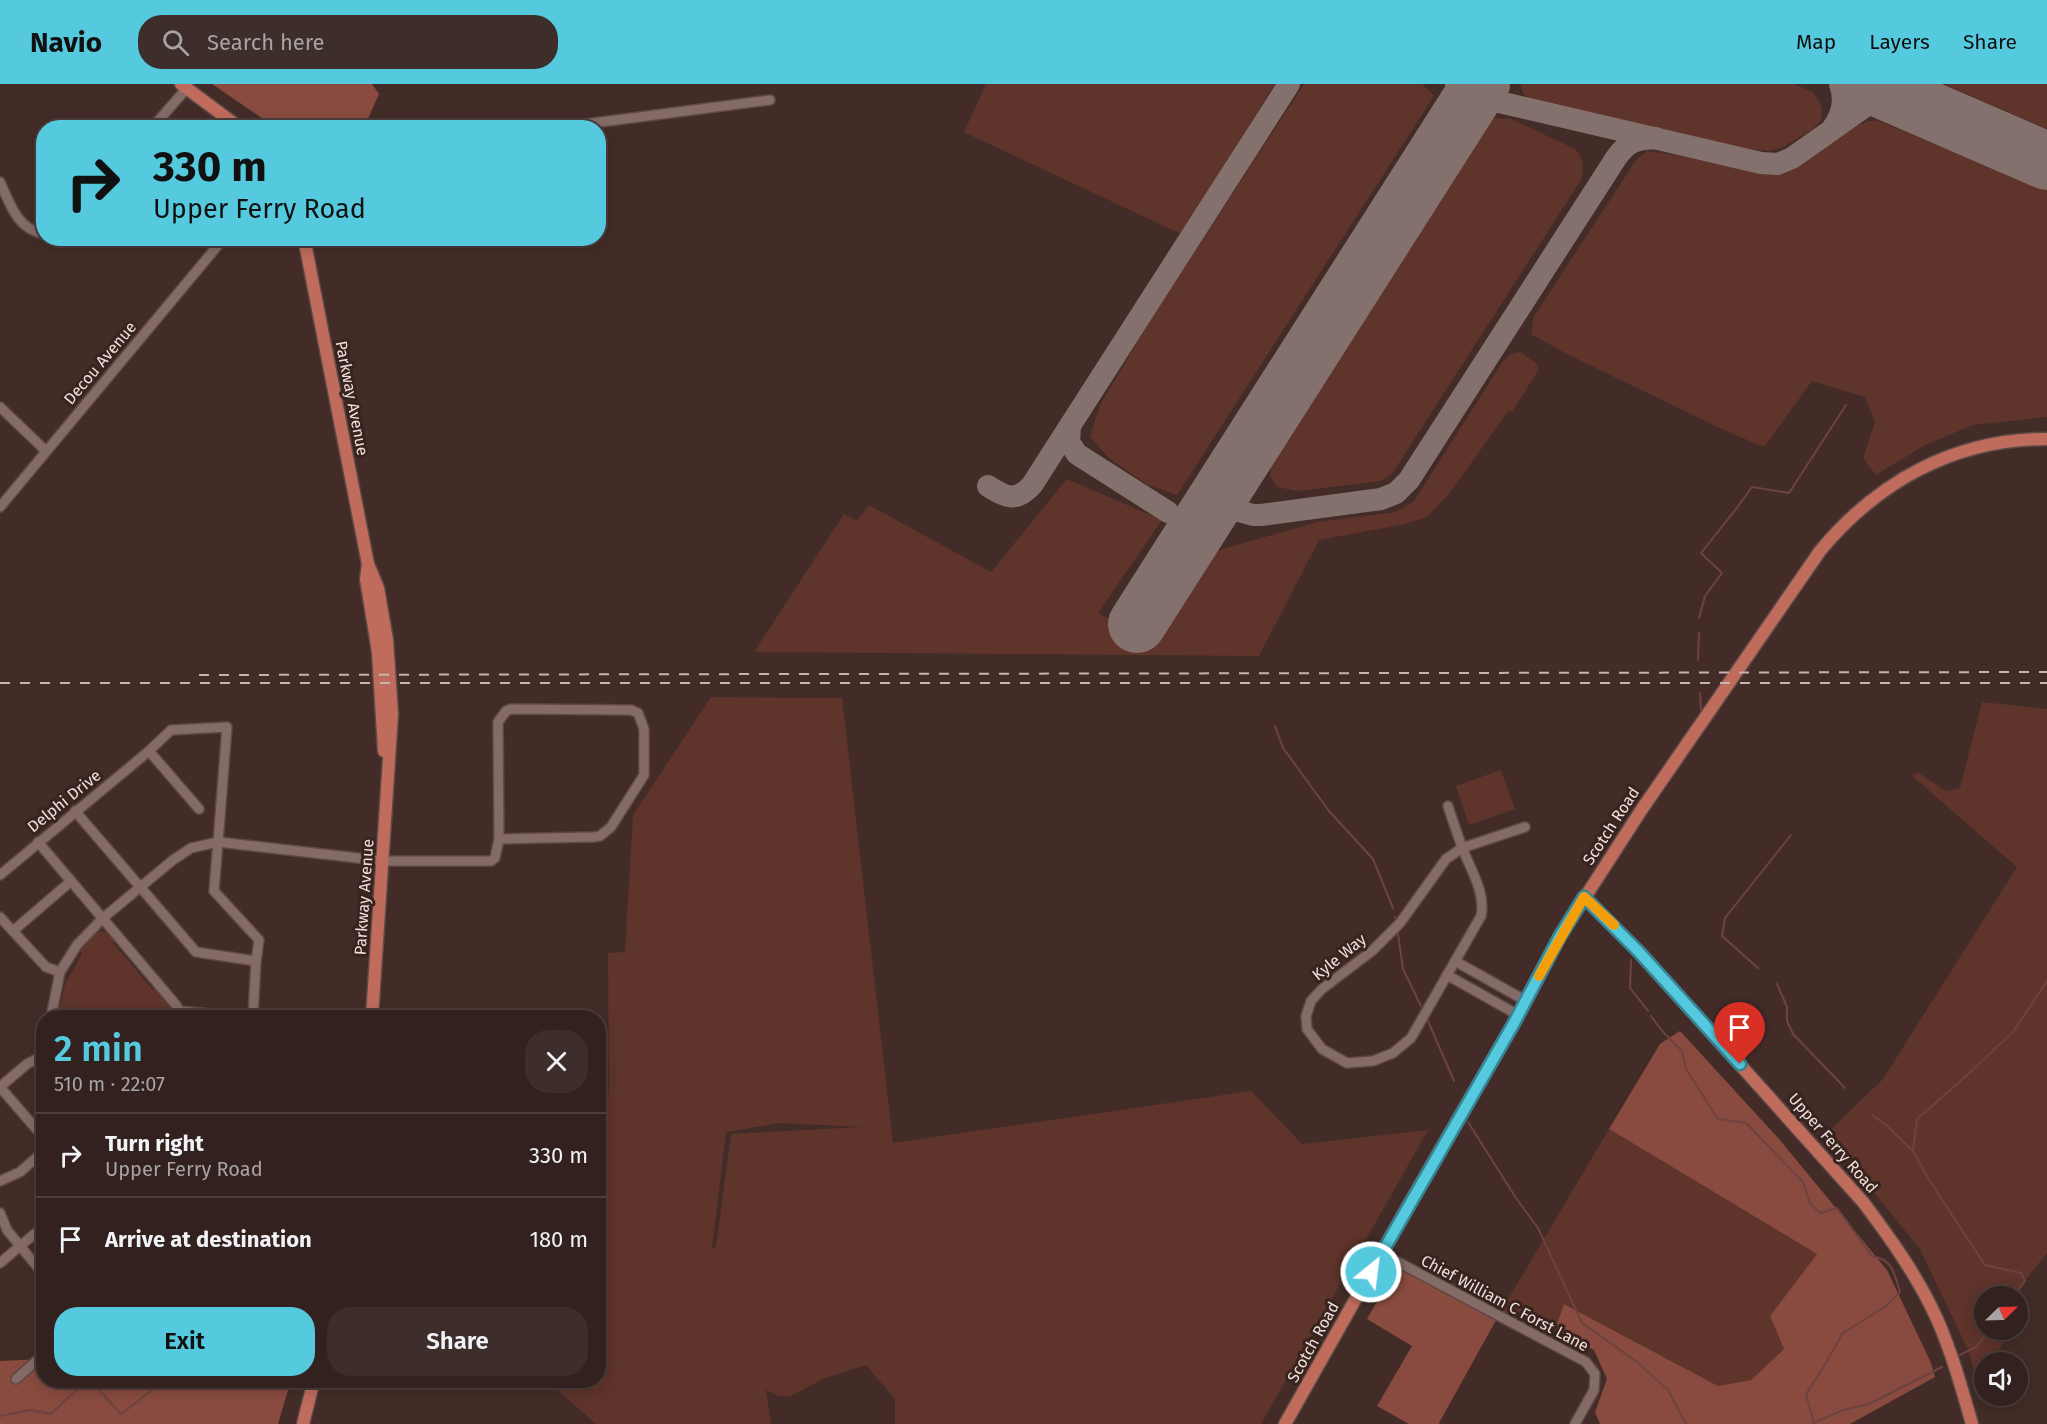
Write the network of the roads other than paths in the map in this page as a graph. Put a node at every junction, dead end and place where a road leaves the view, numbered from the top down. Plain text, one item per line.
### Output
1 (184, 86) edge
2 (770, 100) dead end
3 (158, 120) edge
4 (229, 120) edge
5 (606, 121) edge
6 (0, 182) edge
7 (36, 232) edge
8 (217, 246) edge
9 (306, 246) edge
10 (0, 407) edge
11 (2047, 439) edge
12 (46, 451) junction
13 (0, 507) edge
14 (149, 751) junction
15 (1448, 806) dead end
16 (200, 809) dead end
17 (75, 811) junction
18 (1525, 827) dead end
19 (499, 839) junction
20 (38, 842) junction
21 (218, 842) junction
22 (1462, 848) junction
23 (384, 861) junction
24 (0, 875) edge
25 (70, 882) junction
26 (140, 887) junction
27 (1584, 897) junction
28 (0, 918) edge
29 (103, 918) junction
30 (13, 931) junction
31 (256, 961) junction
32 (1455, 961) junction
33 (60, 972) junction
34 (1447, 975) junction
35 (1526, 1000) junction
36 (52, 1010) edge
37 (178, 1010) edge
38 (253, 1010) edge
39 (373, 1010) edge
40 (1518, 1015) junction
41 (36, 1059) edge
42 (0, 1087) edge
43 (36, 1129) edge
44 (36, 1157) edge
45 (0, 1181) edge
46 (0, 1213) edge
47 (36, 1233) edge
48 (19, 1247) junction
49 (1381, 1253) junction
50 (0, 1263) edge
51 (36, 1266) edge
52 (36, 1361) edge
53 (16, 1379) dead end
54 (312, 1388) edge
55 (303, 1424) edge
56 (1285, 1424) edge
57 (1575, 1424) edge
58 (1972, 1424) edge

1 - 3 street
1 - 4 main road
2 - 5 street
6 - 7 street
8 - 12 street, Decou Avenue
9 - 23 main road, Parkway Avenue
10 - 12 street
11 - 27 main road, Scotch Road
12 - 13 street, Decou Avenue
14 - 16 street
14 - 17 street, Delphi Drive
14 - 21 street, Delphi Drive
15 - 22 street, Kyle Way
17 - 20 street, Delphi Drive
17 - 26 street
18 - 22 street, Kyle Way
19 - 19 street
19 - 23 street
20 - 24 street, Delphi Drive
20 - 25 street
21 - 23 street
21 - 26 street
21 - 31 street
22 - 32 street, Kyle Way
22 - 34 street, Kyle Way
23 - 39 main road, Parkway Avenue
25 - 29 street
25 - 30 street
26 - 29 street
26 - 31 street
27 - 35 main road, Scotch Road
27 - 58 main road, Upper Ferry Road
28 - 30 street
29 - 33 street
29 - 37 street
30 - 33 street
31 - 38 street
32 - 34 street, Kyle Way
32 - 35 street
33 - 36 street
34 - 40 street
35 - 40 main road, Scotch Road
40 - 49 main road, Scotch Road
41 - 42 street
42 - 43 street
44 - 45 street
46 - 48 street
47 - 48 street
48 - 50 street
48 - 51 street
49 - 56 main road, Scotch Road
49 - 57 street, Chief William C Forst Lane
52 - 53 street
54 - 55 main road

